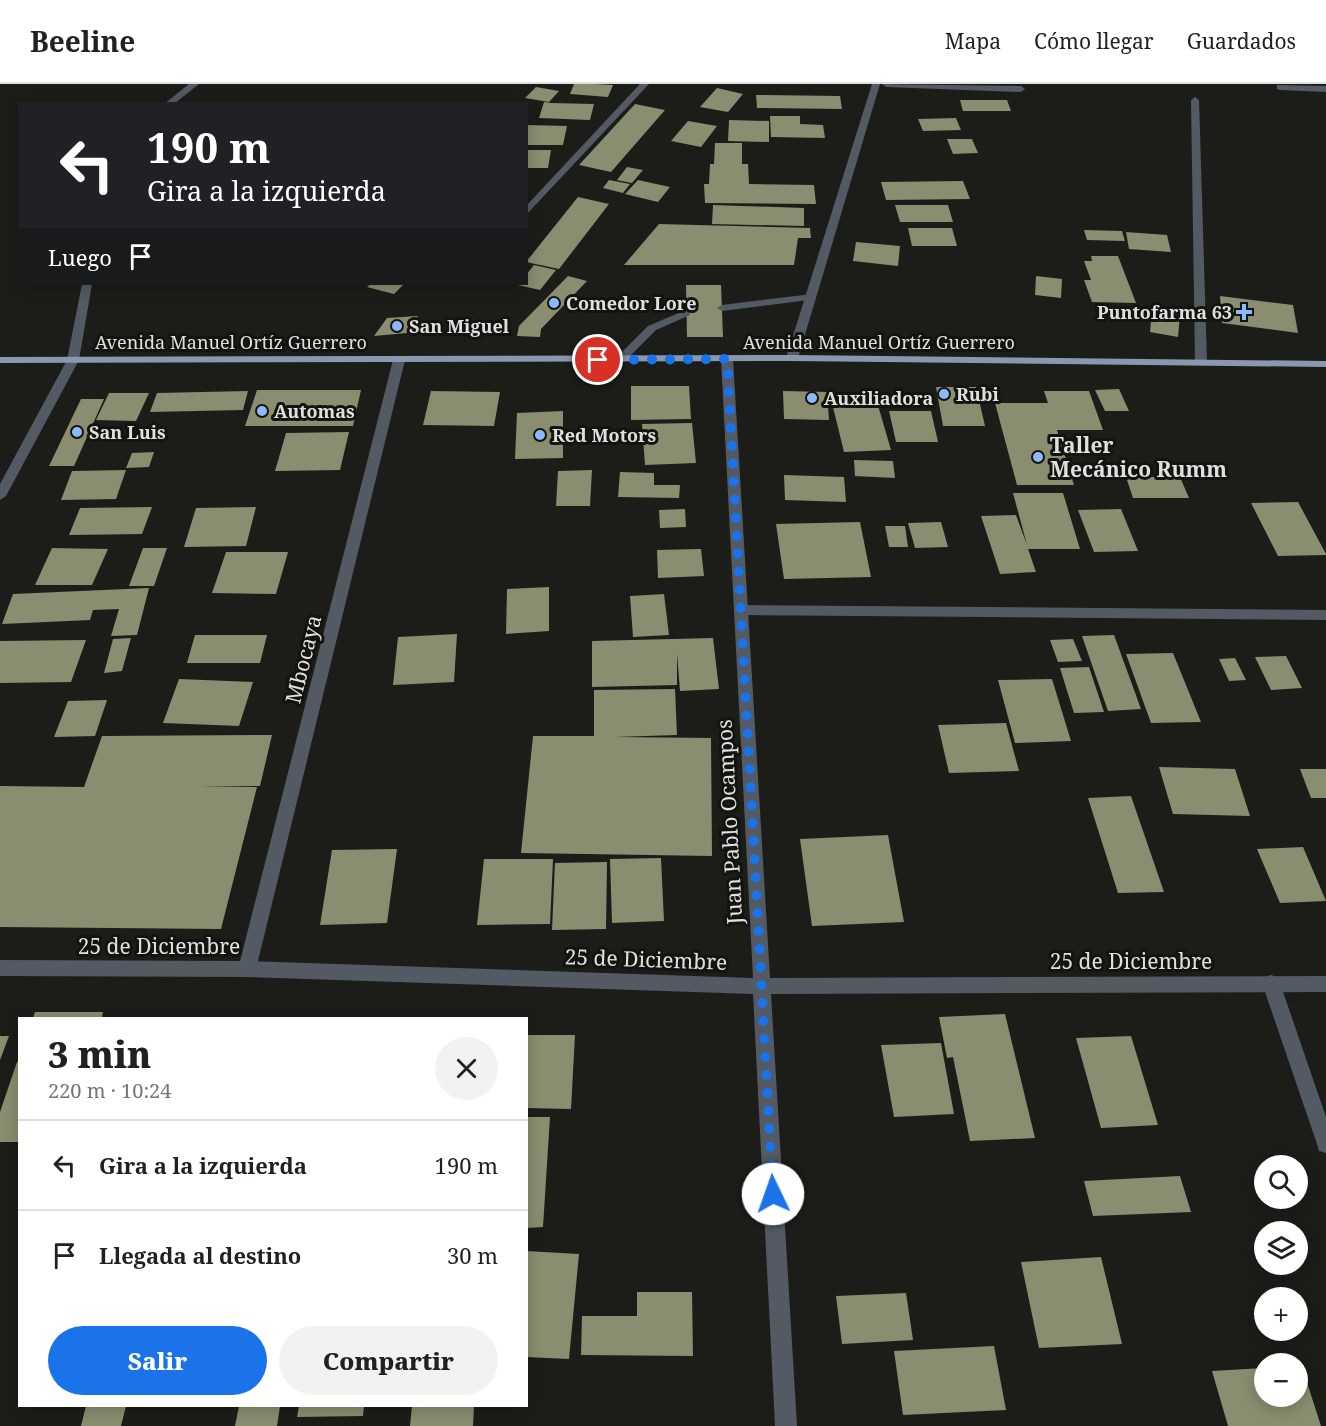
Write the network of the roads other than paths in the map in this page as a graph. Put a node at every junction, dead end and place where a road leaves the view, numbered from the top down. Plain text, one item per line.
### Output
1 (195, 84) edge
2 (645, 84) edge
3 (876, 84) edge
4 (886, 84) edge
5 (1280, 87) dead end
6 (1326, 88) edge
7 (1021, 89) dead end
8 (1195, 100) dead end
9 (171, 102) edge
10 (528, 210) edge
11 (87, 285) edge
12 (812, 297) junction
13 (722, 308) dead end
14 (686, 313) dead end
15 (792, 358) junction
16 (727, 359) junction
17 (0, 360) edge
18 (73, 360) junction
19 (399, 360) junction
20 (620, 360) junction
21 (1201, 362) junction
22 (1326, 364) edge
23 (0, 496) edge
24 (741, 610) junction
25 (1326, 615) edge
26 (0, 968) edge
27 (247, 969) junction
28 (1271, 983) junction
29 (1326, 984) edge
30 (761, 986) junction
31 (1326, 1144) edge
32 (786, 1426) edge

1 - 9 street
2 - 10 street
3 - 12 street
4 - 7 street
5 - 6 street
8 - 21 street
11 - 18 street
12 - 13 street
12 - 15 street
14 - 20 street
15 - 16 main road, Avenida Manuel Ortíz Guerrero
15 - 21 main road, Avenida Manuel Ortíz Guerrero
16 - 20 main road, Avenida Manuel Ortíz Guerrero
16 - 24 street, Juan Pablo Ocampos
17 - 18 main road, Avenida Manuel Ortíz Guerrero
18 - 19 main road, Avenida Manuel Ortíz Guerrero
18 - 23 street
19 - 20 main road, Avenida Manuel Ortíz Guerrero
19 - 27 street, Mbocaya
21 - 22 main road, Avenida Manuel Ortíz Guerrero
24 - 25 street
24 - 30 street, Juan Pablo Ocampos
26 - 27 street, 25 de Diciembre
27 - 30 street, 25 de Diciembre
28 - 29 street, 25 de Diciembre
28 - 30 street, 25 de Diciembre
28 - 31 street
30 - 32 street, Juan Pablo Ocampos

